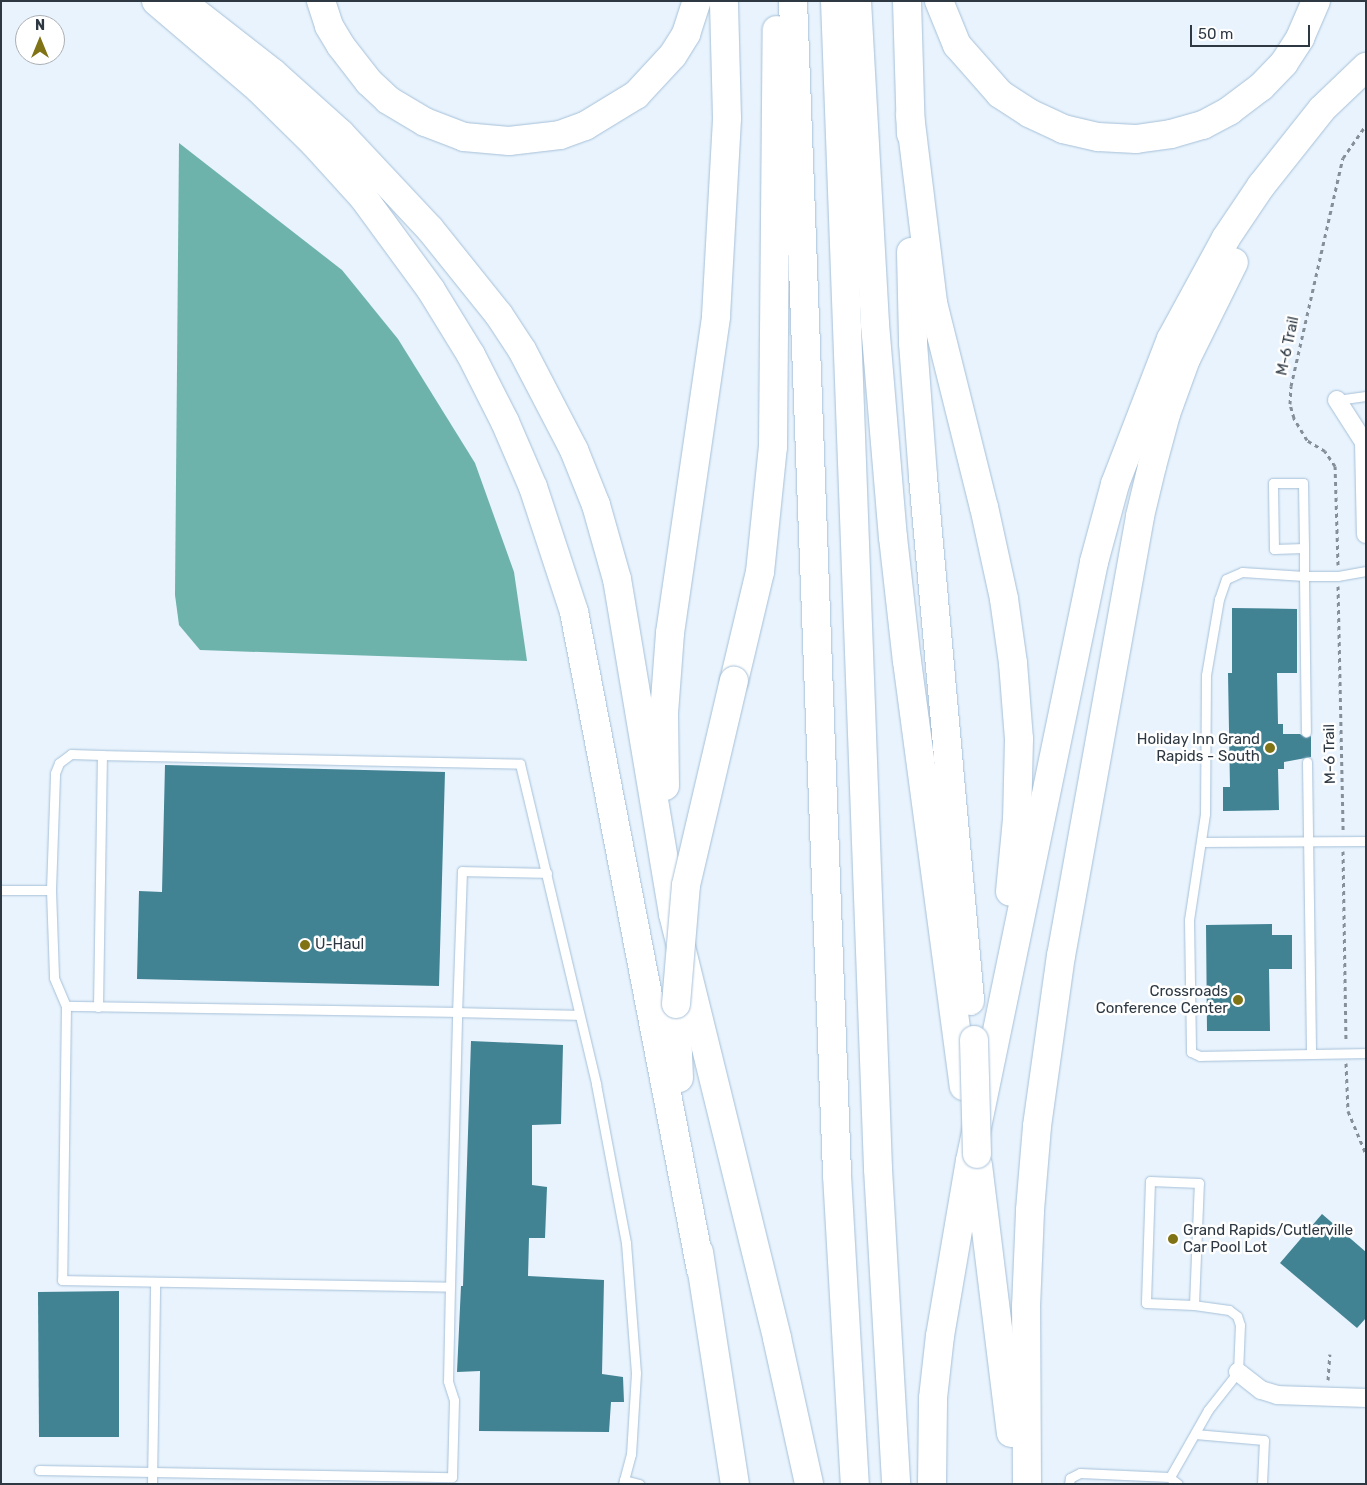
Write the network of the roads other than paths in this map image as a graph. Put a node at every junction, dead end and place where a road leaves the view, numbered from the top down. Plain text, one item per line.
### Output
1 (156, 1) edge
2 (181, 1) edge
3 (321, 1) edge
4 (698, 1) edge
5 (724, 1) edge
6 (777, 1) edge
7 (793, 1) edge
8 (836, 1) edge
9 (857, 1) edge
10 (907, 1) edge
11 (939, 1) edge
12 (1316, 1) edge
13 (1366, 66) edge
14 (1366, 77) edge
15 (910, 115) junction
16 (1366, 396) edge
17 (1336, 400) joint
18 (1366, 534) edge
19 (1304, 548) junction
20 (1366, 571) edge
21 (1304, 576) junction
22 (1306, 732) dead end
23 (102, 755) junction
24 (1307, 762) dead end
25 (1308, 841) junction
26 (1366, 841) edge
27 (1202, 842) junction
28 (547, 873) junction
29 (1, 890) edge
30 (51, 890) junction
31 (684, 1000) junction
32 (66, 1006) junction
33 (98, 1007) junction
34 (457, 1012) junction
35 (579, 1015) junction
36 (1366, 1053) edge
37 (1311, 1054) junction
38 (973, 1157) junction
39 (701, 1270) junction
40 (155, 1282) junction
41 (450, 1286) junction
42 (1194, 1305) junction
43 (1238, 1372) junction
44 (1366, 1398) edge
45 (1195, 1434) junction
46 (39, 1470) dead end
47 (152, 1472) junction
48 (1113, 1474) junction
49 (452, 1481) edge
50 (1174, 1481) edge
51 (623, 1482) edge
52 (152, 1484) edge
53 (639, 1484) edge
54 (735, 1484) edge
55 (809, 1484) edge
56 (855, 1484) edge
57 (896, 1484) edge
58 (932, 1484) edge
59 (1016, 1484) edge
60 (1027, 1484) edge
61 (1069, 1484) edge
62 (1113, 1484) edge
63 (1262, 1484) edge

1 - 39 highway
2 - 31 highway
3 - 4 highway
5 - 31 highway
6 - 31 highway, bridge
7 - 56 highway
8 - 57 highway
9 - 38 highway, bridge
10 - 15 highway
11 - 12 highway
13 - 38 highway
14 - 60 highway
15 - 38 highway, bridge
15 - 38 highway
16 - 17 lane
17 - 18 street
19 - 19 lane
19 - 21 lane
20 - 21 lane
21 - 22 lane
21 - 27 lane
23 - 28 lane
23 - 30 lane
23 - 33 lane
24 - 25 lane
25 - 26 lane
25 - 27 lane
25 - 37 lane
27 - 37 lane
28 - 34 lane
28 - 35 lane
29 - 30 lane
30 - 32 lane
31 - 39 highway
31 - 55 highway
32 - 33 lane
32 - 40 lane
33 - 34 lane
34 - 35 lane
34 - 41 lane
35 - 51 lane
36 - 37 lane
38 - 58 highway
38 - 59 highway
39 - 54 highway
40 - 41 lane
40 - 47 lane
41 - 49 lane
42 - 42 lane
42 - 43 lane
43 - 44 street
43 - 45 lane
45 - 50 lane
45 - 63 lane
46 - 47 lane
47 - 49 lane
47 - 52 lane
48 - 50 lane
48 - 61 lane
48 - 62 lane
51 - 53 lane

